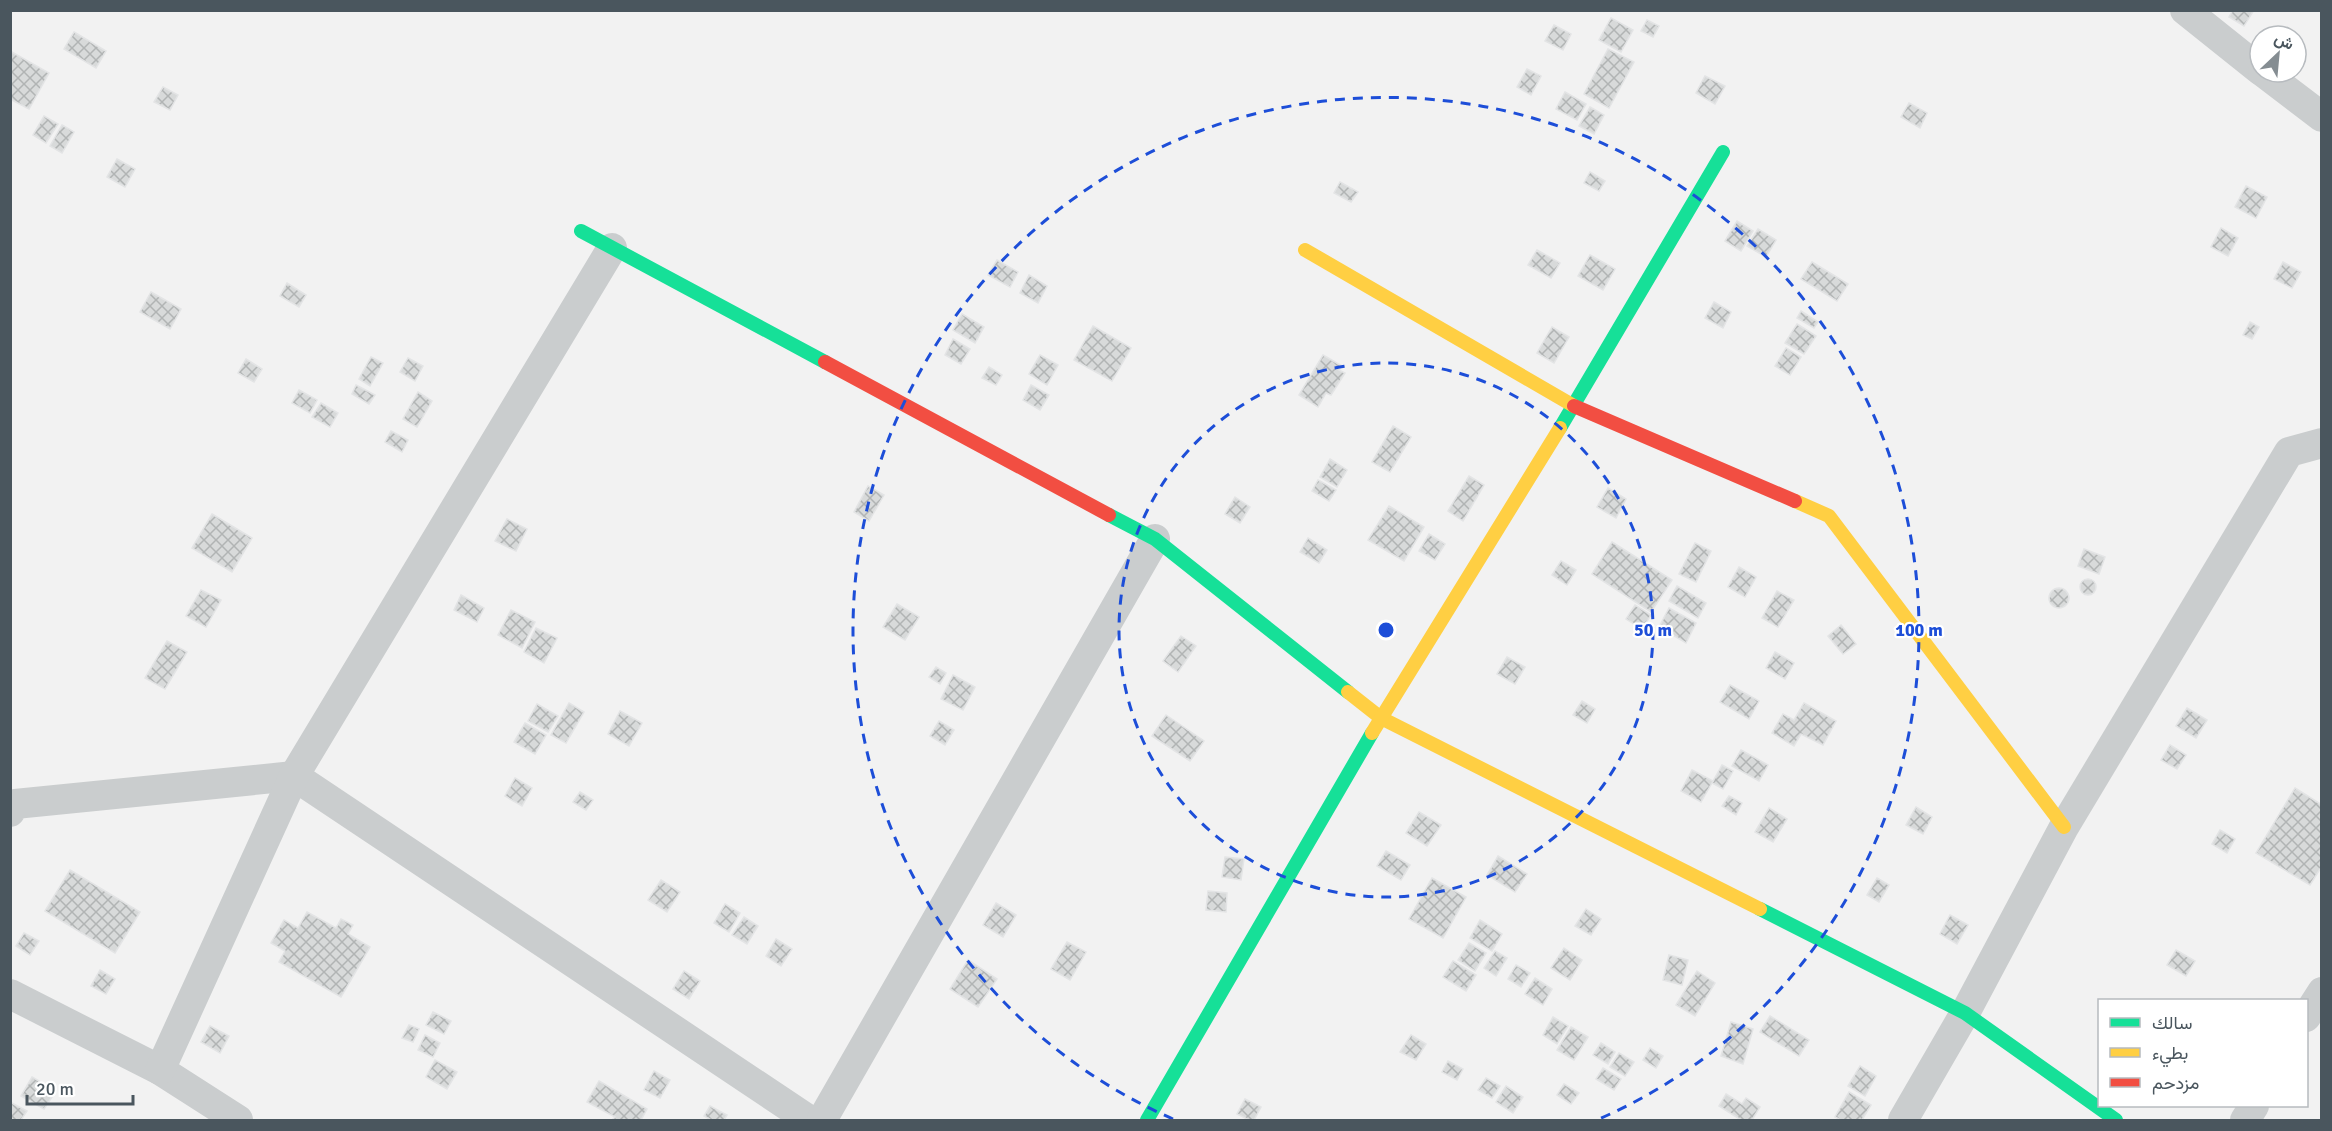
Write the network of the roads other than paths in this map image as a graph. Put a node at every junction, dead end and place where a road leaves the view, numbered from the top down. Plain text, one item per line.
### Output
1 (2185, 10) edge
2 (2248, 61) edge
3 (2278, 84) edge
4 (2322, 117) edge
5 (1723, 152) dead end
6 (581, 231) dead end
7 (612, 248) junction
8 (1305, 250) dead end
9 (1574, 406) junction
10 (2322, 443) edge
11 (1155, 539) junction
12 (1381, 718) junction
13 (294, 776) junction
14 (10, 812) edge
15 (2064, 827) junction
16 (2322, 992) edge
17 (10, 994) edge
18 (1965, 1013) junction
19 (2308, 1015) edge
20 (160, 1070) junction
21 (2253, 1107) edge
22 (238, 1120) edge
23 (809, 1120) edge
24 (822, 1120) edge
25 (1147, 1120) edge
26 (1903, 1120) edge
27 (2116, 1120) edge
28 (2245, 1120) edge

1 - 2 street
3 - 4 street
5 - 9 street
6 - 7 street
7 - 11 street
7 - 13 street
8 - 9 street
9 - 12 street
9 - 15 street
10 - 15 street
11 - 12 street
11 - 24 street
12 - 18 street
12 - 25 street
13 - 14 street
13 - 20 street
13 - 23 street
15 - 18 street
16 - 19 street
17 - 20 street
18 - 26 street
18 - 27 street
20 - 22 street
21 - 28 street

